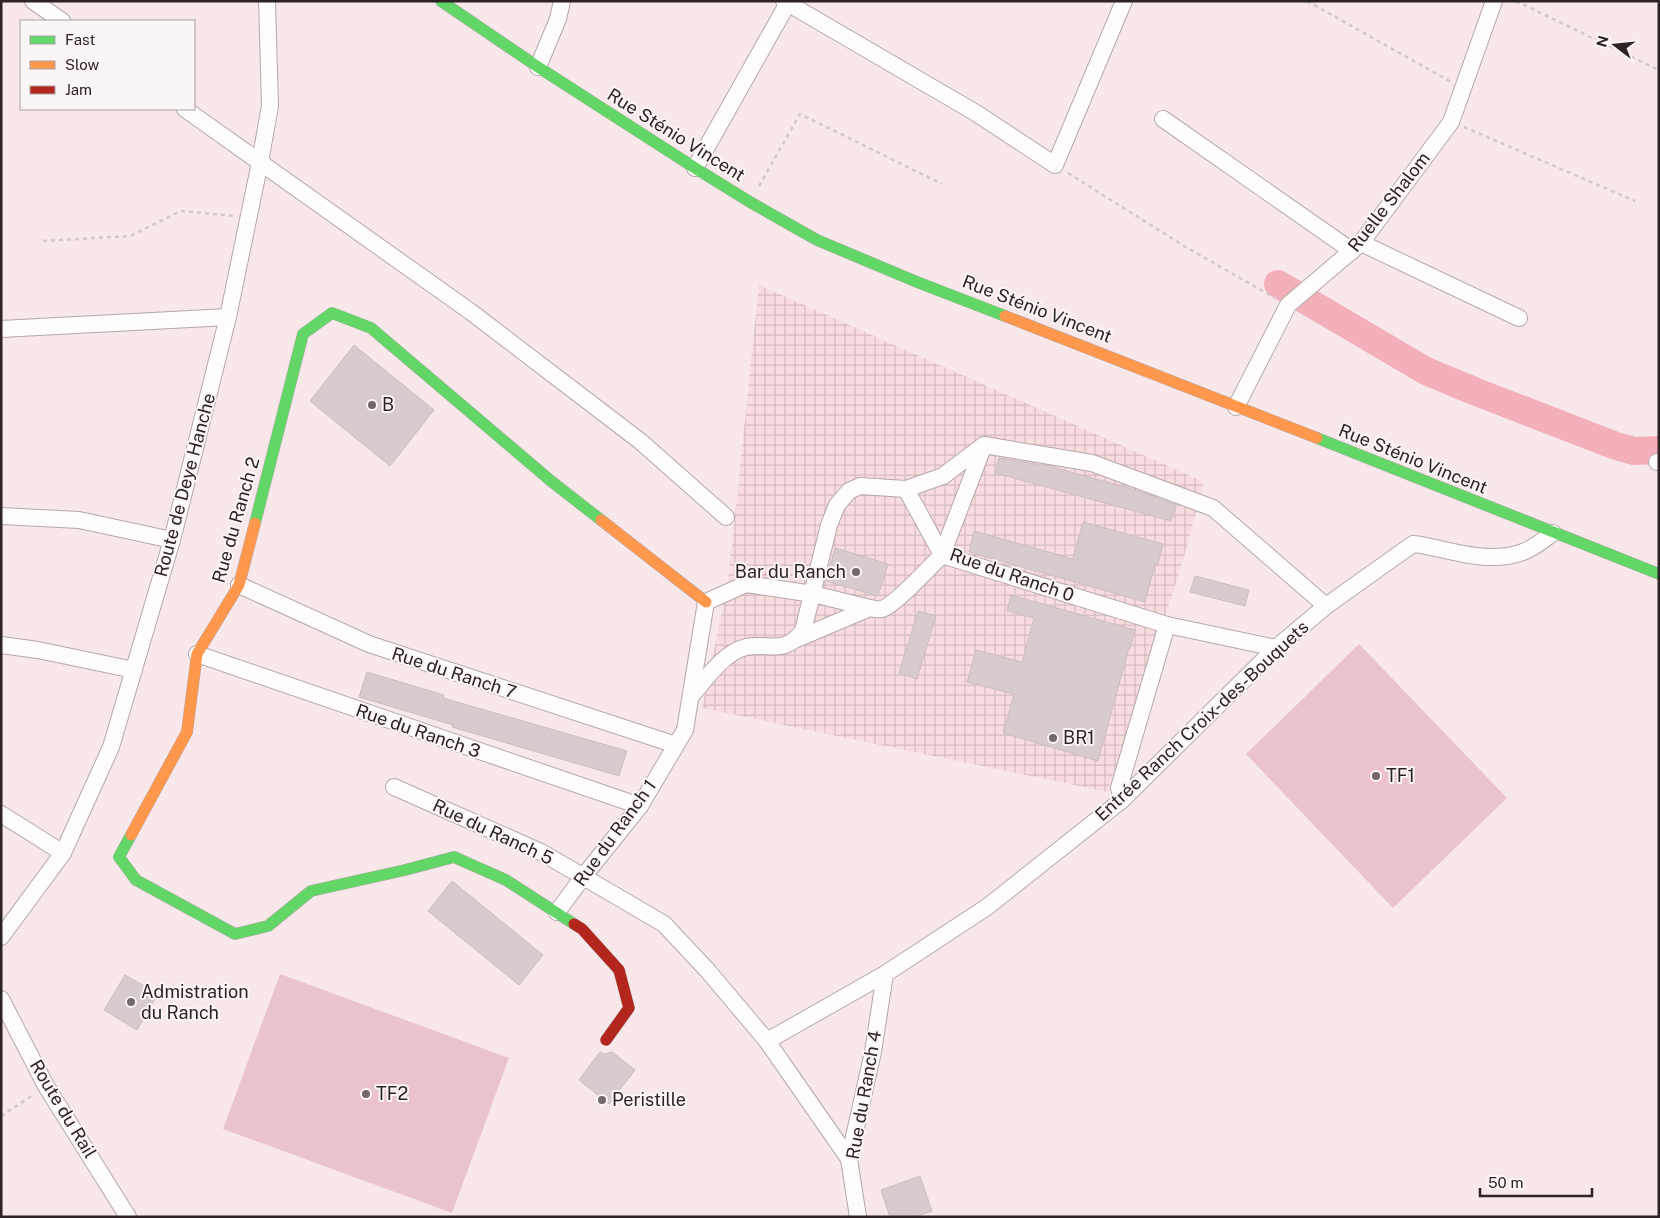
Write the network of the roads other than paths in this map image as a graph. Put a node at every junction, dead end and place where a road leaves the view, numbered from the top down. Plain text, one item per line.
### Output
1 (34, 1) edge
2 (267, 1) edge
3 (440, 1) edge
4 (562, 1) edge
5 (1124, 1) edge
6 (1494, 1) edge
7 (787, 2) edge
8 (61, 20) edge
9 (538, 67) junction
10 (186, 110) edge
11 (1163, 119) dead end
12 (260, 162) junction
13 (695, 168) junction
14 (1356, 247) junction
15 (228, 317) junction
16 (1519, 318) dead end
17 (1, 329) edge
18 (1236, 407) junction
19 (984, 445) junction
20 (906, 489) junction
21 (1, 516) edge
22 (726, 517) dead end
23 (1553, 533) junction
24 (172, 540) junction
25 (942, 555) junction
26 (1659, 574) edge
27 (239, 585) junction
28 (813, 594) junction
29 (706, 602) junction
30 (1326, 606) junction
31 (870, 608) junction
32 (1167, 625) junction
33 (797, 638) junction
34 (1, 645) edge
35 (1276, 648) junction
36 (197, 654) junction
37 (134, 670) junction
38 (690, 698) junction
39 (676, 745) junction
40 (394, 787) dead end
41 (1122, 800) junction
42 (640, 806) junction
43 (1, 814) edge
44 (63, 853) junction
45 (584, 876) junction
46 (557, 912) junction
47 (1, 937) edge
48 (885, 974) junction
49 (1, 998) edge
50 (606, 1040) dead end
51 (767, 1040) junction
52 (849, 1159) junction
53 (128, 1217) edge
54 (858, 1217) edge

1 - 8 street
2 - 12 street, Route de Deye Hanche
3 - 9 street, Rue Sténio Vincent
4 - 9 street
5 - 7 street
6 - 14 street, Ruelle Shalom
7 - 13 street
9 - 13 street, Rue Sténio Vincent
10 - 12 street
11 - 14 street
12 - 15 street, Route de Deye Hanche
12 - 22 street
13 - 18 street, Rue Sténio Vincent
14 - 16 street
14 - 18 street, Ruelle Shalom
15 - 17 street
15 - 24 street, Route de Deye Hanche
18 - 23 street, Rue Sténio Vincent
19 - 20 street
19 - 25 street, Rue du Ranch 0
19 - 30 street
20 - 25 street
20 - 28 street
21 - 24 street
23 - 26 street, Rue Sténio Vincent
23 - 30 street, Entrée Ranch Croix-des-Bouquets
24 - 37 street, Route de Deye Hanche
25 - 31 street
25 - 32 street, Rue du Ranch 0
27 - 29 street, Rue du Ranch 2
27 - 36 street, Rue du Ranch 2
27 - 39 street, Rue du Ranch 7
28 - 29 street
28 - 31 street
28 - 33 street
29 - 38 street, Rue du Ranch 1
30 - 35 street, Entrée Ranch Croix-des-Bouquets
31 - 33 street
32 - 35 street, Rue du Ranch 0
32 - 41 street
33 - 38 street
34 - 37 street
35 - 41 street, Entrée Ranch Croix-des-Bouquets
36 - 42 street, Rue du Ranch 3
36 - 46 street, Rue du Ranch 2
37 - 44 street, Route de Deye Hanche
38 - 39 street, Rue du Ranch 1
39 - 42 street, Rue du Ranch 1
40 - 45 street, Rue du Ranch 5
41 - 48 street, Entrée Ranch Croix-des-Bouquets
42 - 45 street, Rue du Ranch 1
43 - 44 street
44 - 47 street, Route de Deye Hanche
45 - 46 street, Rue du Ranch 1
45 - 51 street, Rue du Ranch 5
46 - 50 street
48 - 51 street, Entrée Ranch Croix-des-Bouquets
48 - 52 street, Rue du Ranch 4
49 - 53 street, Route du Rail
51 - 52 street, Rue du Ranch 5
52 - 54 street, Rue du Ranch 4

